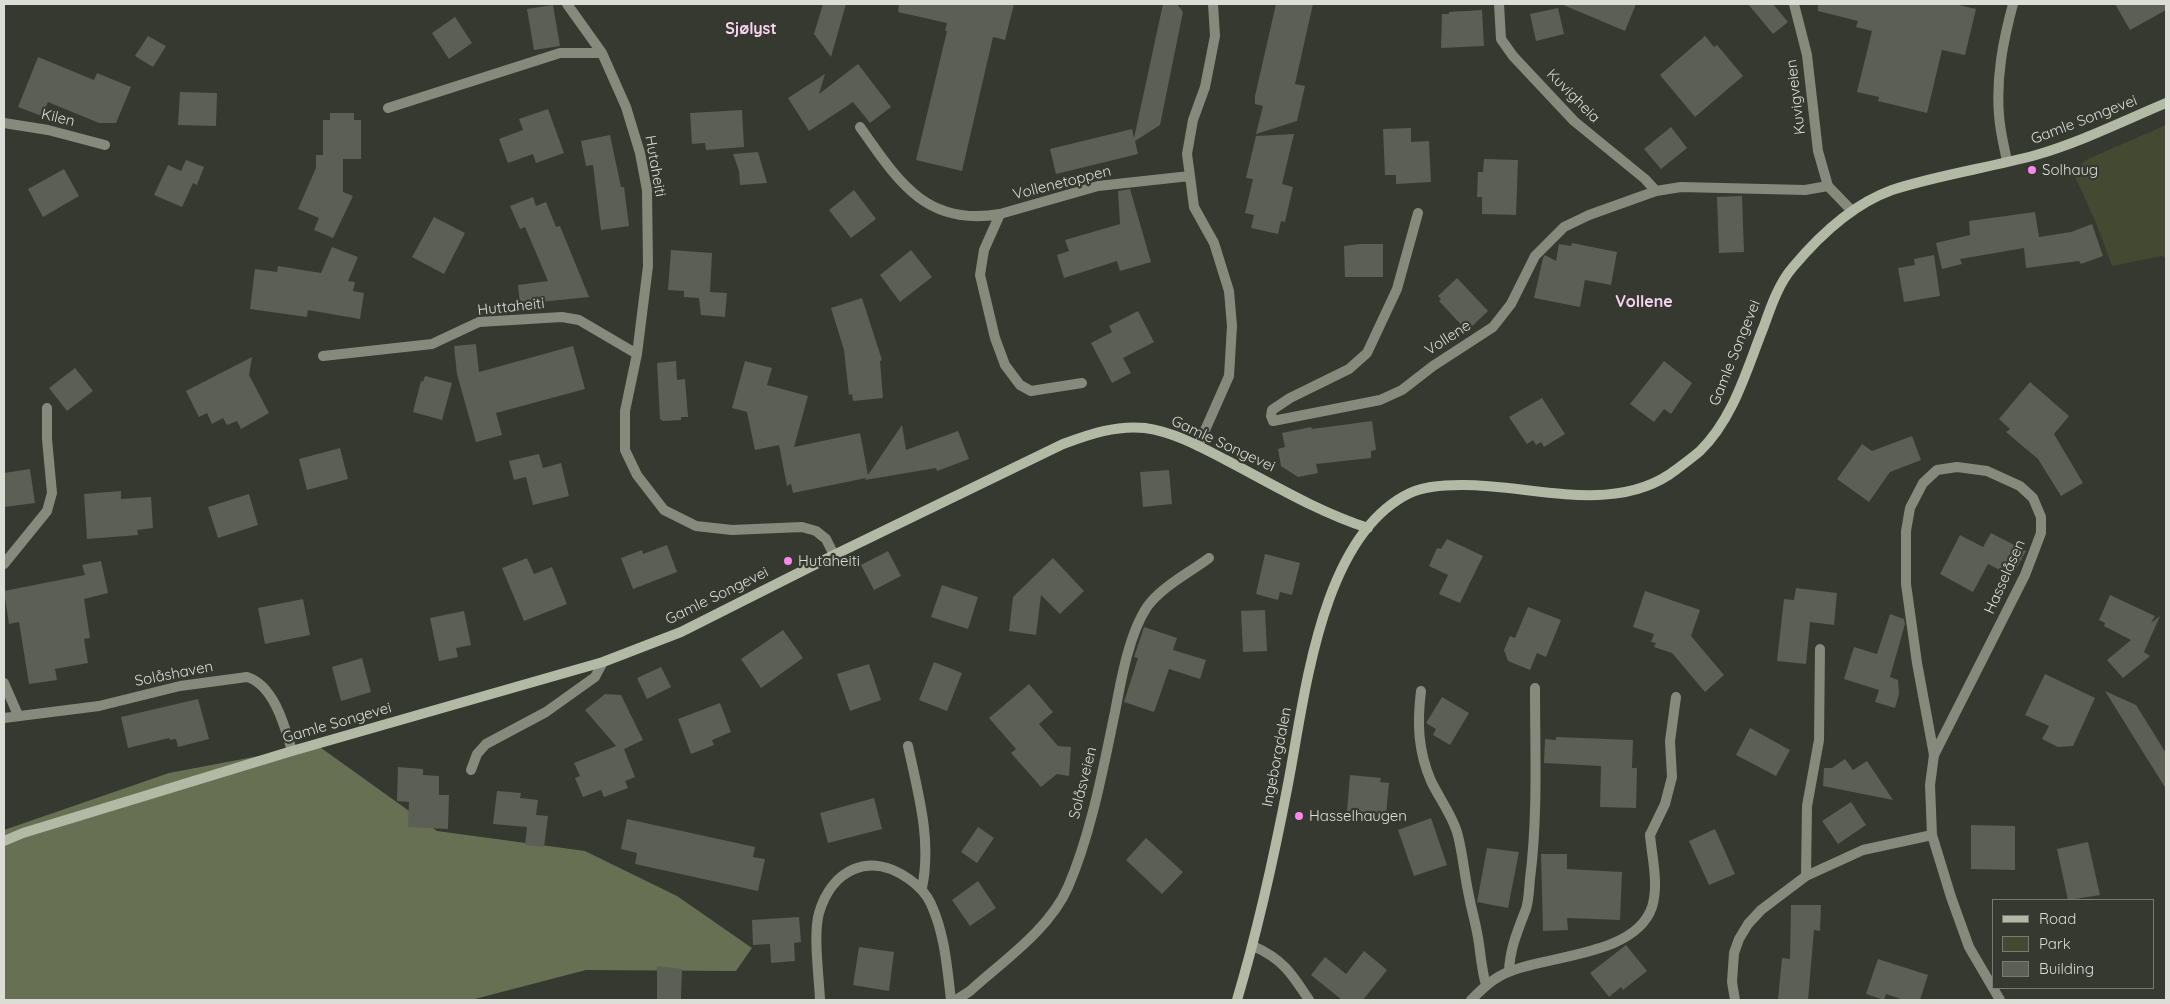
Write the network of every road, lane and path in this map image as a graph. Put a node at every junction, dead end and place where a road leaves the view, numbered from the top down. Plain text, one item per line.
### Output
1 (567, 4) edge
2 (1213, 4) edge
3 (1499, 4) edge
4 (1794, 4) edge
5 (2013, 4) edge
6 (602, 52) junction
7 (2166, 103) edge
8 (388, 108) dead end
9 (4, 123) edge
10 (860, 127) dead end
11 (104, 145) dead end
12 (2007, 162) junction
13 (1190, 176) junction
14 (1828, 186) junction
15 (1656, 191) junction
16 (1852, 211) junction
17 (1418, 213) dead end
18 (1000, 214) junction
19 (637, 354) junction
20 (323, 356) dead end
21 (1082, 384) dead end
22 (48, 408) dead end
23 (1198, 446) junction
24 (1368, 528) junction
25 (834, 554) junction
26 (1210, 558) dead end
27 (4, 564) edge
28 (1820, 649) dead end
29 (603, 662) junction
30 (4, 684) edge
31 (1535, 688) dead end
32 (1421, 691) dead end
33 (1676, 697) dead end
34 (18, 715) junction
35 (4, 718) edge
36 (908, 746) dead end
37 (292, 751) junction
38 (1934, 754) junction
39 (471, 770) dead end
40 (1932, 835) junction
41 (4, 841) edge
42 (1806, 876) junction
43 (922, 888) junction
44 (1253, 946) junction
45 (1509, 971) junction
46 (1486, 985) junction
47 (1992, 986) edge
48 (1994, 989) edge
49 (820, 1000) edge
50 (951, 1000) edge
51 (956, 1000) edge
52 (1236, 1000) edge
53 (1309, 1000) edge
54 (1471, 1000) edge
55 (1734, 1000) edge
56 (2000, 1000) edge

1 - 6 street, Hutaheiti
2 - 13 street
3 - 15 street, Kuvigheia
4 - 14 street, Kuvigveien
5 - 12 street
6 - 8 street
6 - 19 street, Hutaheiti
7 - 12 main road, Gamle Songevei
9 - 11 street, Kilen
10 - 18 street, Vollenetoppen
12 - 16 main road, Gamle Songevei
13 - 18 street, Vollenetoppen
13 - 23 street
14 - 15 street, Vollene
14 - 16 street
15 - 17 street, Vollene
16 - 24 main road, Gamle Songevei
18 - 21 street, Vollenetoppen
19 - 20 street, Huttaheiti
19 - 25 street, Hutaheiti
22 - 27 street
23 - 24 main road, Gamle Songevei
23 - 25 main road, Gamle Songevei
24 - 44 main road, Ingeborgdalen
25 - 29 main road, Gamle Songevei
26 - 51 street, Solåsveien
28 - 42 street
29 - 37 main road, Gamle Songevei
29 - 39 street
30 - 34 street
31 - 45 street
32 - 46 street
33 - 45 street
34 - 35 street, Solåshaven
34 - 37 street, Solåshaven
36 - 43 street
37 - 41 main road, Gamle Songevei
38 - 38 street, Hasselåsen
38 - 40 street, Hasselåsen
40 - 42 street
40 - 47 street, Hasselåsen
42 - 55 street
43 - 49 street
43 - 50 street
44 - 52 main road, Ingeborgdalen
44 - 53 street
45 - 46 street
46 - 54 street
48 - 56 street, Hasselåsen

